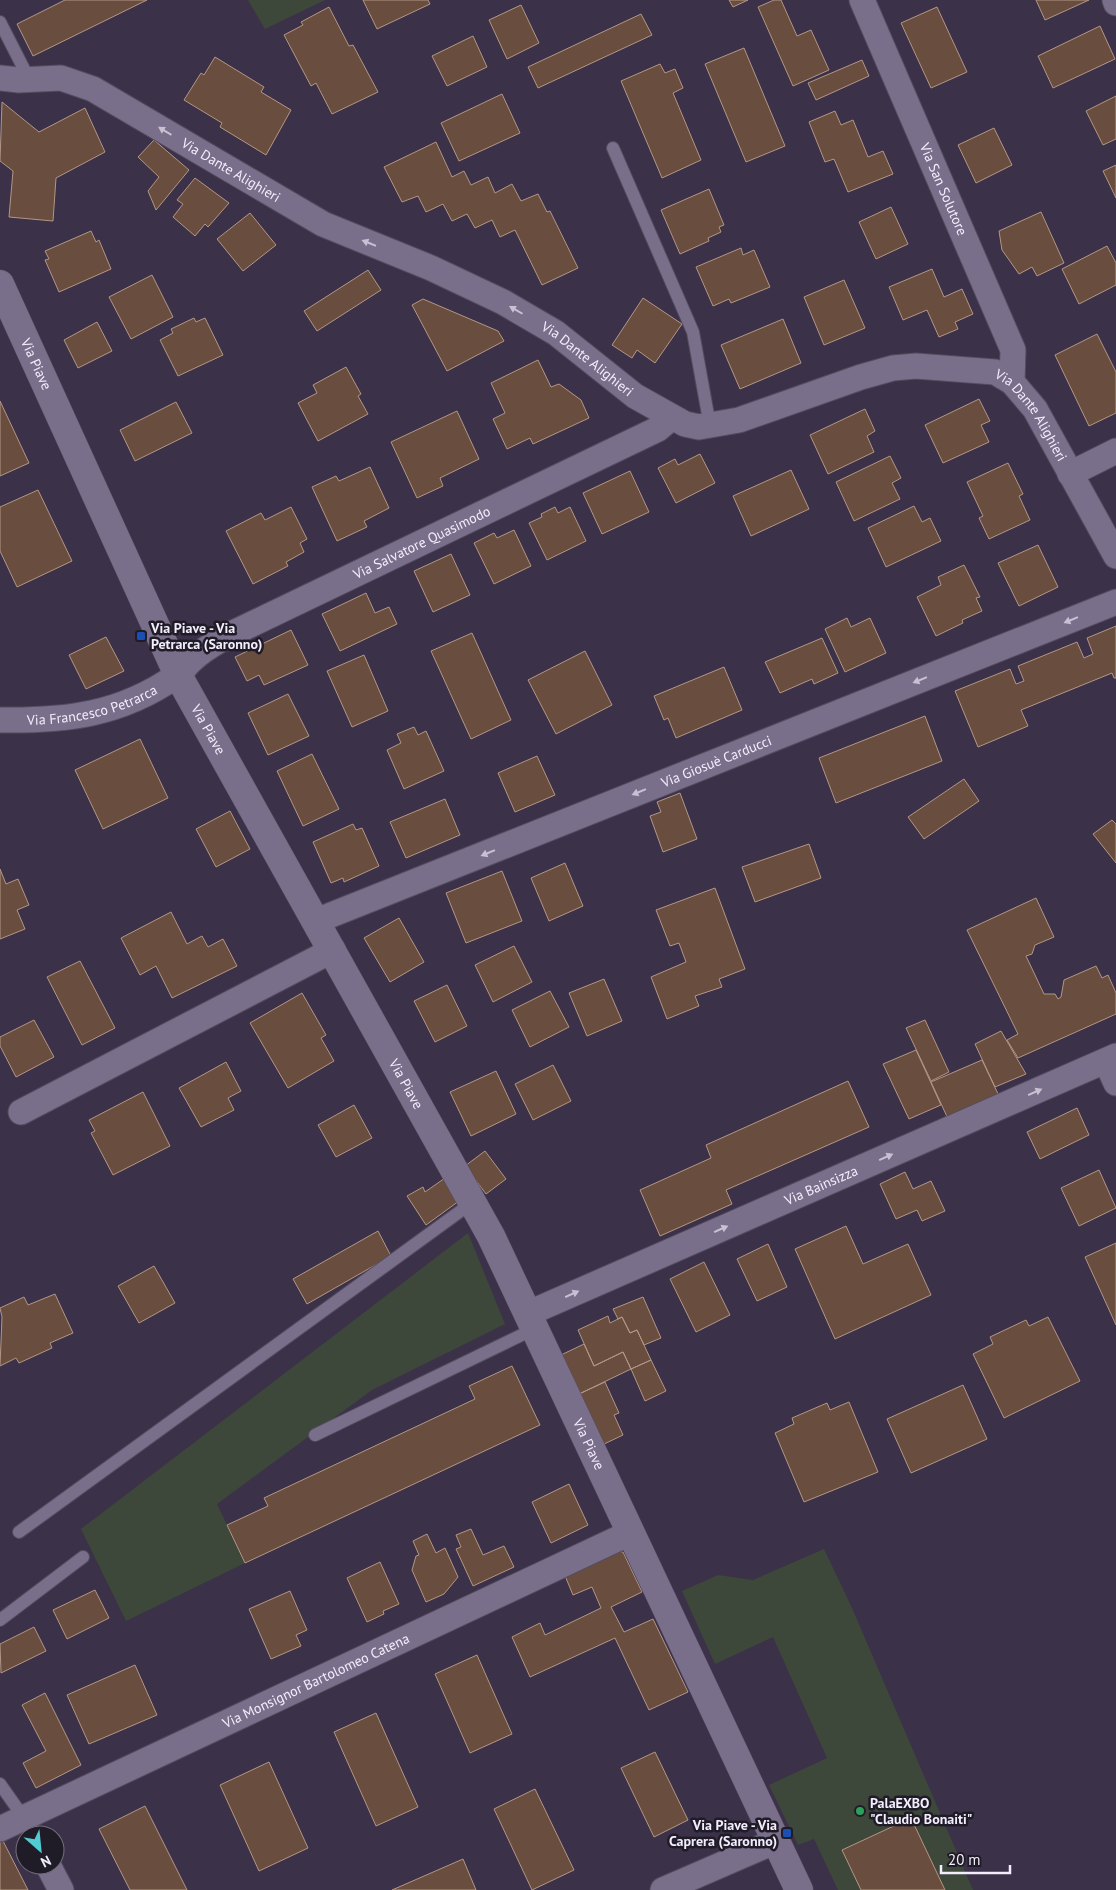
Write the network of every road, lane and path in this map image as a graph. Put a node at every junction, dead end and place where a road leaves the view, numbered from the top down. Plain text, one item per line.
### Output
1 (862, 0) edge
2 (0, 22) edge
3 (0, 78) edge
4 (29, 79) junction
5 (613, 148) dead end
6 (0, 284) edge
7 (1012, 382) junction
8 (671, 418) junction
9 (710, 426) junction
10 (1116, 451) edge
11 (1070, 474) junction
12 (1116, 556) edge
13 (1116, 602) edge
14 (178, 675) junction
15 (0, 720) edge
16 (316, 921) junction
17 (333, 950) junction
18 (1113, 1067) edge
19 (21, 1112) dead end
20 (473, 1202) junction
21 (531, 1321) junction
22 (315, 1435) dead end
23 (19, 1532) dead end
24 (630, 1533) junction
25 (84, 1557) dead end
26 (0, 1620) edge
27 (0, 1784) edge
28 (27, 1825) edge
29 (30, 1825) edge
30 (15, 1827) edge
31 (0, 1829) edge
32 (776, 1841) junction
33 (53, 1875) edge
34 (61, 1890) edge
35 (663, 1890) edge
36 (799, 1890) edge

1 - 7 street, Via San Solutore
2 - 4 lane
3 - 4 street, Via Dante Alighieri
8 -> 4 street, Via Dante Alighieri
5 - 9 lane
6 - 14 street, Via Piave
7 - 9 street, Via Dante Alighieri
7 - 11 street, Via Dante Alighieri
8 - 9 street, Via Dante Alighieri
8 - 14 street, Via Salvatore Quasimodo
10 - 11 street
11 - 12 street, Via Dante Alighieri
13 -> 16 street, Via Giosuè Carducci
14 - 15 street, Via Francesco Petrarca
14 - 16 street, Via Piave
16 - 17 street, Via Piave
17 - 19 street
17 - 20 street, Via Piave
21 -> 18 street, Via Bainsizza
20 - 21 street, Via Piave
20 - 23 lane
21 - 22 lane
21 - 24 street, Via Piave
24 - 29 street, Via Monsignor Bartolomeo Catena
24 - 32 street, Via Piave
25 - 26 lane
27 - 28 lane
30 - 31 street, Via Monsignor Bartolomeo Catena
32 - 35 street
32 - 36 street, Via Piave
33 - 34 street

